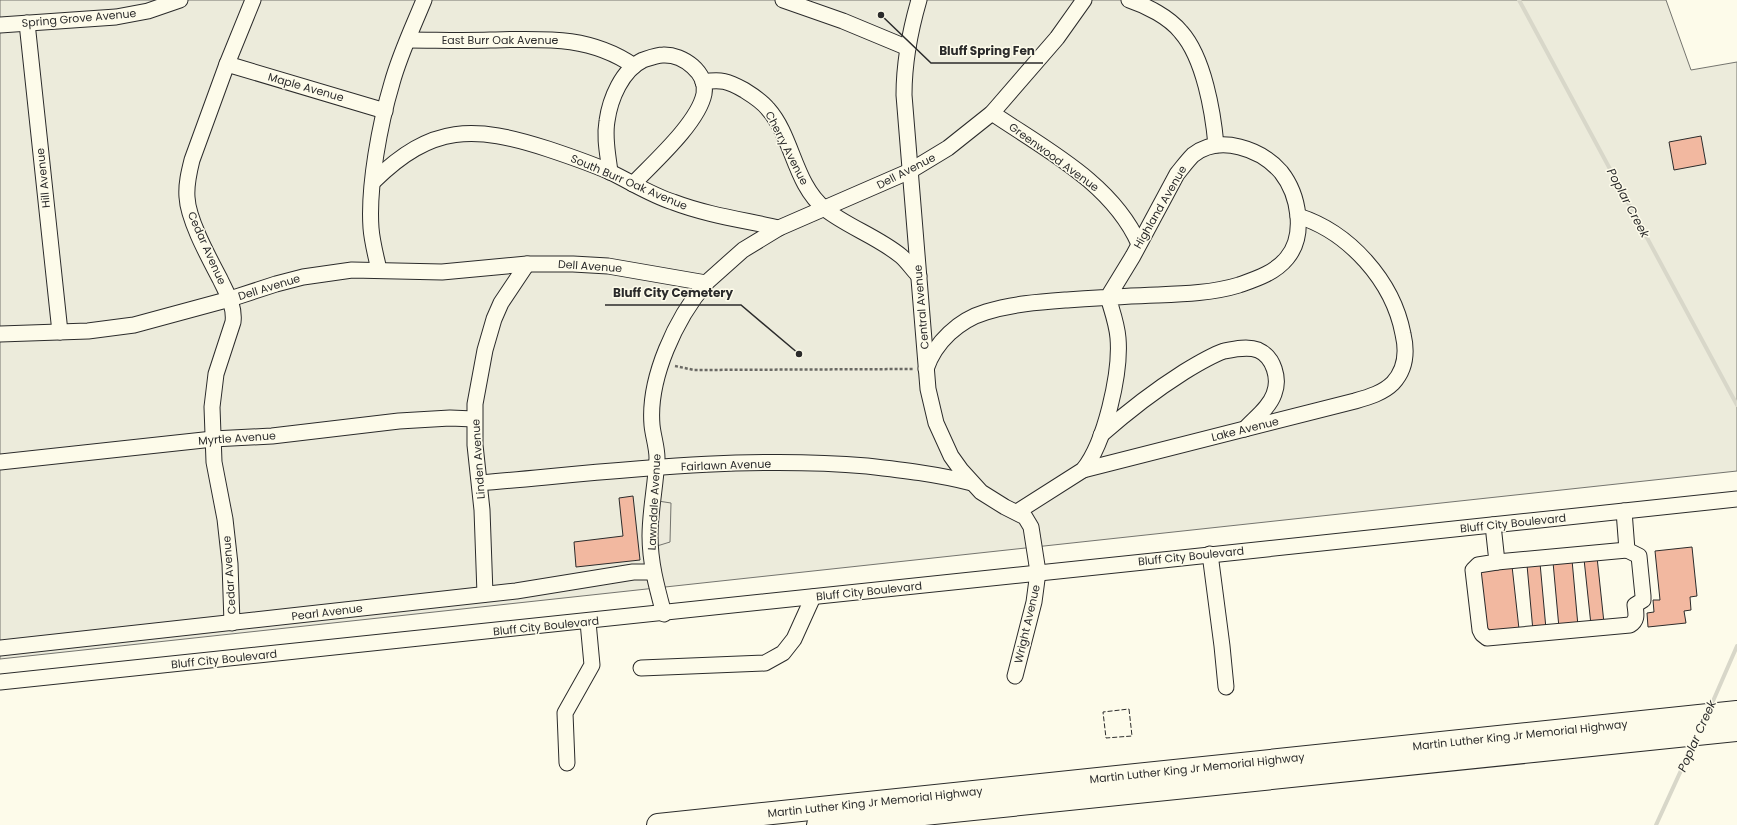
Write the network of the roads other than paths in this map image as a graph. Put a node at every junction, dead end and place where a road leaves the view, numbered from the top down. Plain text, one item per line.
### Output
1 (180, 0) edge
2 (253, 0) edge
3 (424, 0) edge
4 (783, 0) edge
5 (920, 0) edge
6 (1084, 0) edge
7 (1129, 0) edge
8 (27, 24) junction
9 (0, 25) edge
10 (408, 40) junction
11 (908, 48) junction
12 (227, 64) junction
13 (634, 66) junction
14 (703, 82) junction
15 (385, 111) junction
16 (992, 113) junction
17 (1216, 145) junction
18 (910, 171) junction
19 (610, 172) junction
20 (374, 181) junction
21 (633, 184) junction
22 (825, 208) junction
23 (1298, 216) junction
24 (779, 228) junction
25 (1138, 244) junction
26 (527, 264) junction
27 (379, 270) junction
28 (919, 276) junction
29 (706, 283) junction
30 (1108, 297) junction
31 (230, 299) junction
32 (60, 332) junction
33 (0, 334) edge
34 (926, 369) junction
35 (474, 419) junction
36 (1244, 430) junction
37 (1101, 435) junction
38 (213, 439) junction
39 (0, 462) edge
40 (656, 468) junction
41 (1083, 470) junction
42 (480, 483) junction
43 (972, 483) junction
44 (1736, 499) edge
45 (1624, 511) junction
46 (1017, 512) junction
47 (1493, 525) junction
48 (1627, 550) junction
49 (1210, 554) junction
50 (1497, 562) junction
51 (653, 572) junction
52 (1038, 572) junction
53 (485, 594) junction
54 (813, 597) junction
55 (664, 614) junction
56 (588, 622) junction
57 (232, 623) junction
58 (0, 648) edge
59 (641, 668) dead end
60 (1015, 676) dead end
61 (0, 682) edge
62 (1226, 687) dead end
63 (1735, 721) edge
64 (567, 763) dead end
65 (658, 825) edge
66 (818, 825) edge

1 - 8 street, Spring Grove Avenue
2 - 12 street, Cedar Avenue
3 - 10 street
4 - 11 street
5 - 11 street, Central Avenue
6 - 16 street, Dell Avenue
7 - 17 street
8 - 9 street, Spring Grove Avenue
8 - 32 street, Hill Avenue
10 - 13 street, East Burr Oak Avenue
10 - 15 street
11 - 18 street, Central Avenue
12 - 15 street, Maple Avenue
12 - 31 street, Cedar Avenue
13 - 14 street
13 - 19 street
14 - 21 street
14 - 22 street, Cherry Avenue
15 - 20 street
16 - 18 street, Dell Avenue
16 - 25 street, Greenwood Avenue
17 - 23 street, Highland Avenue
17 - 25 street, Highland Avenue
18 - 22 street, Dell Avenue
18 - 28 street, Central Avenue
19 - 20 street, South Burr Oak Avenue
19 - 21 street, South Burr Oak Avenue
20 - 27 street
21 - 24 street, South Burr Oak Avenue
22 - 24 street, Dell Avenue
22 - 28 street, Cherry Avenue
23 - 30 street, Highland Avenue
23 - 36 street, Lake Avenue
24 - 29 street, Dell Avenue
25 - 30 street, Highland Avenue
26 - 27 street, Dell Avenue
26 - 29 street, Dell Avenue
26 - 35 street, Linden Avenue
27 - 31 street, Dell Avenue
28 - 34 street, Central Avenue
29 - 40 street, Lawndale Avenue
30 - 34 street, Highland Avenue
30 - 37 street
31 - 32 street, Dell Avenue
31 - 38 street, Cedar Avenue
32 - 33 street, Dell Avenue
34 - 43 street, Central Avenue
35 - 38 street, Myrtle Avenue
35 - 42 street, Linden Avenue
36 - 37 street
36 - 41 street, Lake Avenue
37 - 41 street
38 - 39 street, Myrtle Avenue
38 - 57 street, Cedar Avenue
40 - 42 street, Fairlawn Avenue
40 - 43 street, Fairlawn Avenue
40 - 51 street, Lawndale Avenue
41 - 46 street
42 - 53 street, Linden Avenue
43 - 46 street, Central Avenue
44 - 45 street, Bluff City Boulevard
45 - 47 street, Bluff City Boulevard
45 - 48 street
46 - 52 street, Central Avenue
47 - 49 street, Bluff City Boulevard
47 - 50 street
48 - 50 street
48 - 50 street
49 - 52 street, Bluff City Boulevard
49 - 62 street
51 - 53 street, Pearl Avenue
51 - 55 street, Lawndale Avenue
52 - 54 street, Bluff City Boulevard
52 - 60 street, Wright Avenue
53 - 57 street, Pearl Avenue
54 - 55 street, Bluff City Boulevard
54 - 59 street
55 - 56 street, Bluff City Boulevard
56 - 61 street, Bluff City Boulevard
56 - 64 street
57 - 58 street, Pearl Avenue
63 - 65 highway, Martin Luther King Jr Memorial Highway
63 - 66 highway, Martin Luther King Jr Memorial Highway

